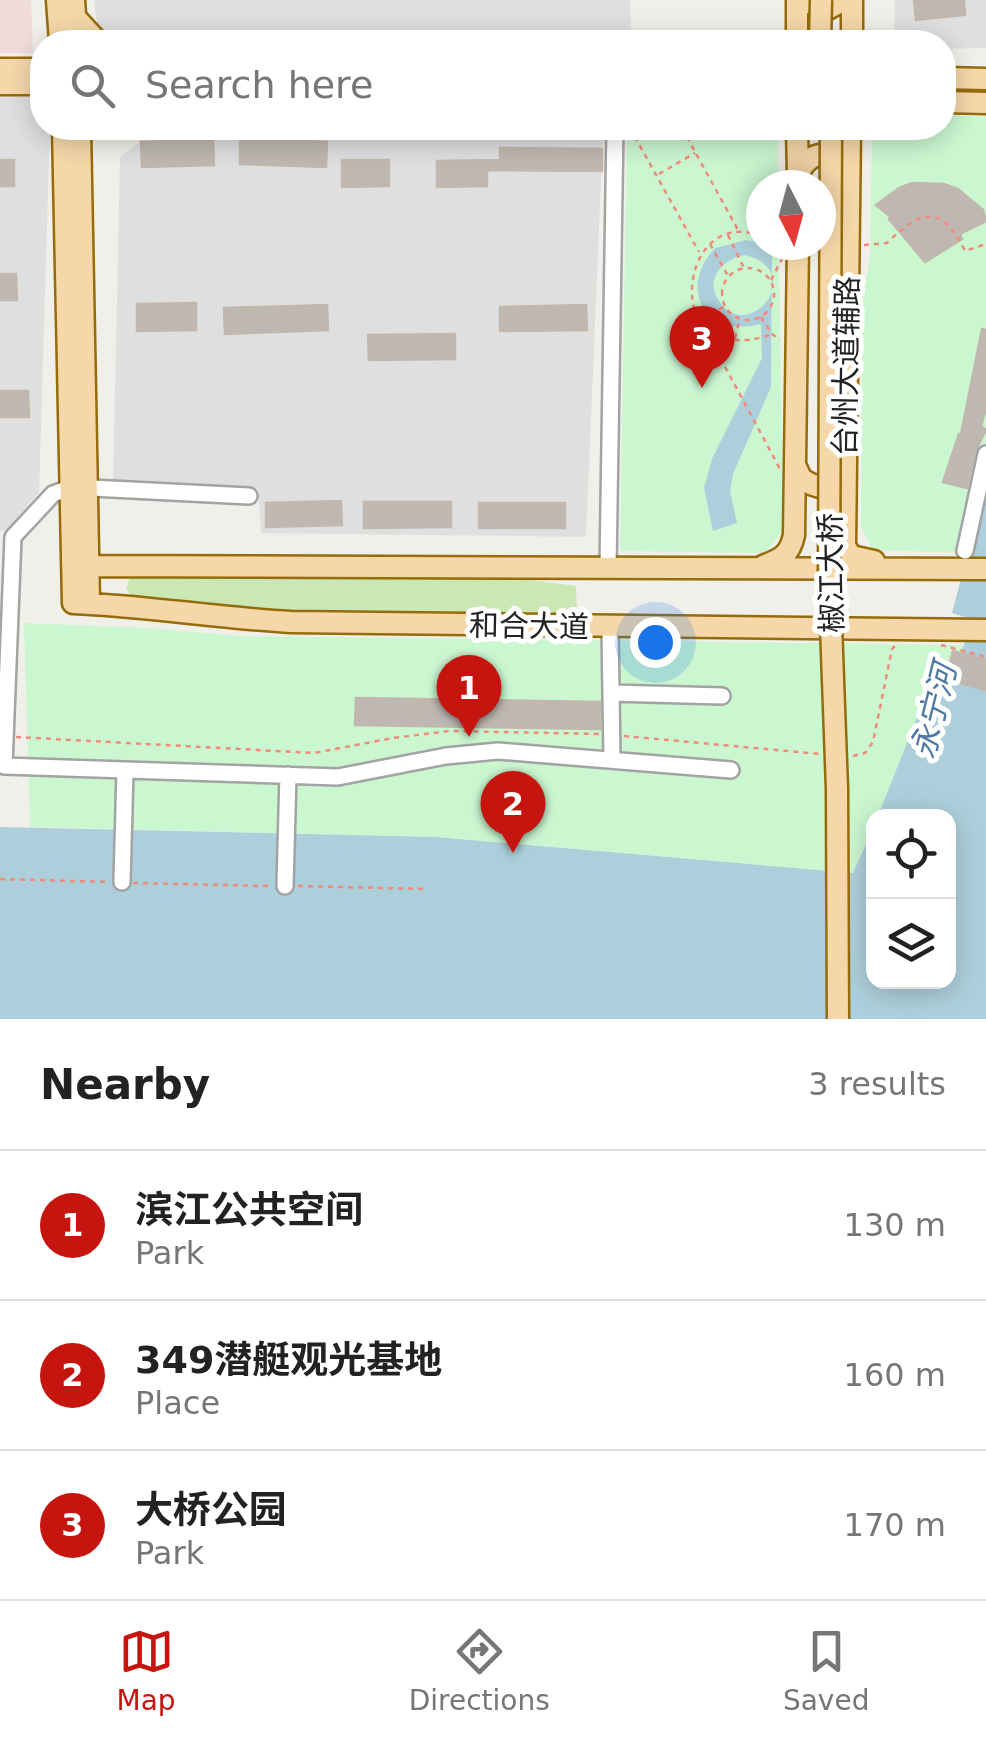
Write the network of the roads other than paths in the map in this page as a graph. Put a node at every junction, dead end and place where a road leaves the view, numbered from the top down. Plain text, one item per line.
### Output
1 (57, 0) edge
2 (800, 0) edge
3 (820, 0) edge
4 (832, 0) edge
5 (844, 0) edge
6 (852, 0) edge
7 (74, 8) edge
8 (59, 30) edge
9 (90, 30) edge
10 (798, 30) edge
11 (820, 30) edge
12 (831, 30) edge
13 (852, 30) edge
14 (0, 69) edge
15 (30, 69) edge
16 (956, 78) edge
17 (986, 79) edge
18 (0, 84) edge
19 (30, 84) edge
20 (956, 102) edge
21 (986, 103) edge
22 (65, 140) edge
23 (80, 140) edge
24 (615, 140) edge
25 (797, 140) edge
26 (820, 140) edge
27 (831, 140) edge
28 (850, 140) edge
29 (798, 170) edge
30 (801, 170) edge
31 (820, 170) edge
32 (849, 175) junction
33 (793, 260) edge
34 (820, 260) edge
35 (986, 454) edge
36 (795, 465) junction
37 (845, 468) junction
38 (79, 487) junction
39 (249, 496) dead end
40 (954, 563) junction
41 (80, 566) junction
42 (152, 566) junction
43 (608, 567) junction
44 (756, 568) junction
45 (986, 569) edge
46 (135, 605) junction
47 (610, 628) junction
48 (986, 630) edge
49 (611, 694) junction
50 (722, 696) dead end
51 (612, 760) junction
52 (125, 770) junction
53 (730, 770) dead end
54 (288, 775) junction
55 (122, 882) road end
56 (286, 886) road end
57 (825, 1019) edge
58 (838, 1019) edge

1 - 8 main road
2 - 5 main road
2 - 10 main road
3 - 11 main road, bridge
4 - 12 main road
6 - 13 main road
7 - 9 main road
14 - 15 main road
16 - 17 main road
18 - 19 main road
20 - 21 main road
22 - 38 main road
23 - 38 main road
24 - 43 street
25 - 29 main road
26 - 31 main road
27 - 58 main road, 椒江大桥, bridge
28 - 32 main road, 台州大道辅路
30 - 32 main road
32 - 37 main road, 台州大道辅路
33 - 36 main road, 台州大道辅路
34 - 57 main road, 椒江大桥
35 - 40 street
36 - 37 main road
36 - 44 main road, 台州大道辅路
37 - 40 main road, 台州大道辅路
38 - 39 street
38 - 41 main road
38 - 52 street
40 - 44 main road, 和合大道
40 - 45 main road, 和合大道
41 - 42 main road, 和合大道
41 - 46 main road, 和合大道
42 - 43 main road, 和合大道
42 - 46 main road
43 - 44 main road, 和合大道
46 - 47 main road, 和合大道
47 - 48 main road, 和合大道
47 - 49 street
49 - 50 street
49 - 51 street
51 - 53 street
51 - 54 street
52 - 54 street
52 - 55 street
54 - 56 street

